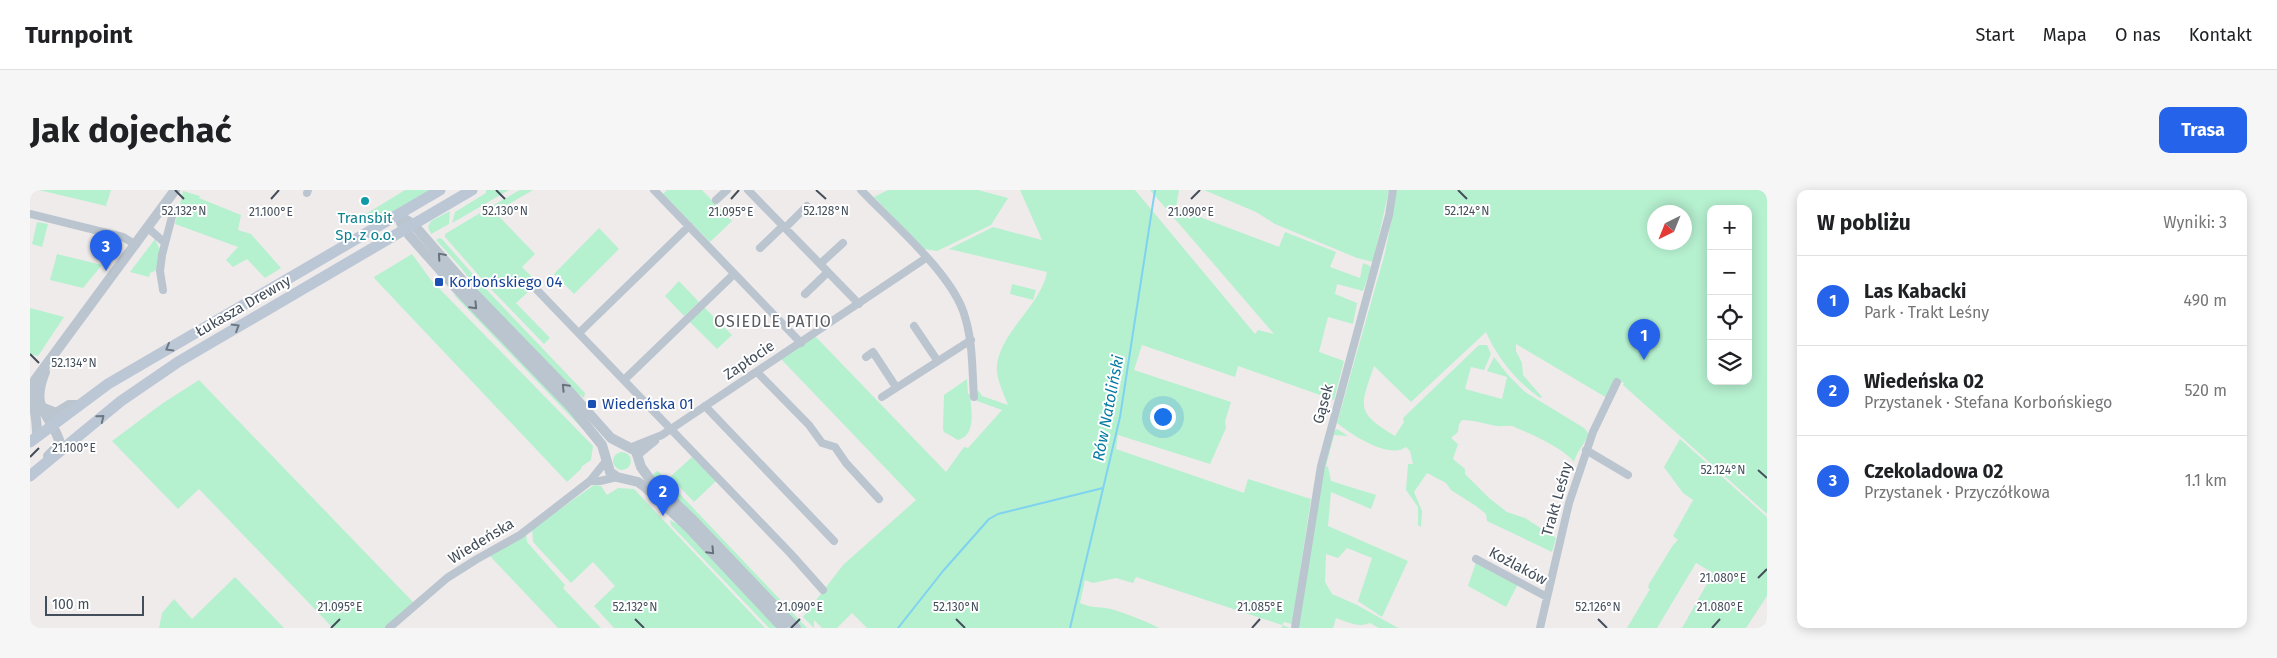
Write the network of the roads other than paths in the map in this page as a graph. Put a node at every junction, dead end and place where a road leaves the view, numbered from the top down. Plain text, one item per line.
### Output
1 (175, 190) edge
2 (440, 190) edge
3 (472, 190) edge
4 (654, 190) edge
5 (727, 190) edge
6 (748, 190) edge
7 (861, 190) edge
8 (1393, 190) edge
9 (716, 200) dead end
10 (807, 206) dead end
11 (174, 209) dead end
12 (30, 214) edge
13 (398, 215) junction
14 (689, 226) junction
15 (409, 227) junction
16 (784, 227) junction
17 (148, 228) junction
18 (165, 242) junction
19 (842, 243) dead end
20 (136, 245) junction
21 (760, 248) dead end
22 (926, 258) junction
23 (820, 264) junction
24 (828, 272) junction
25 (734, 274) junction
26 (163, 290) dead end
27 (537, 290) dead end
28 (806, 294) dead end
29 (859, 304) junction
30 (914, 326) dead end
31 (579, 333) junction
32 (971, 340) junction
33 (801, 343) junction
34 (866, 357) dead end
35 (937, 360) junction
36 (757, 372) junction
37 (624, 380) junction
38 (1617, 382) dead end
39 (896, 387) junction
40 (882, 397) dead end
41 (974, 397) dead end
42 (77, 405) junction
43 (705, 406) junction
44 (37, 410) junction
45 (671, 429) junction
46 (41, 434) edge
47 (60, 447) junction
48 (1586, 450) junction
49 (633, 452) junction
50 (606, 461) junction
51 (30, 471) edge
52 (1628, 475) dead end
53 (30, 476) edge
54 (619, 477) junction
55 (590, 481) junction
56 (879, 499) dead end
57 (834, 541) dead end
58 (1476, 559) dead end
59 (823, 590) dead end
60 (1547, 597) junction
61 (389, 628) edge
62 (783, 628) edge
63 (796, 628) edge
64 (1295, 628) edge
65 (1540, 628) edge

1 - 17 street
2 - 13 main road, Łukasza Drewny
3 - 15 main road, Łukasza Drewny
4 - 14 street
5 - 9 street
6 - 16 street
7 - 22 street
8 - 64 street, Gąsek
10 - 16 street
11 - 18 street
12 - 20 street
13 - 15 street
13 -> 42 main road, Łukasza Drewny
14 - 25 street
14 - 31 street
47 -> 15 main road, Łukasza Drewny
49 -> 15 street
15 -> 50 street
16 - 21 street
16 - 23 street
17 - 18 street
17 - 20 street
18 - 26 street
19 - 23 street
20 - 44 street
22 - 29 street, Zapłocie
22 - 32 street
23 - 24 street
24 - 28 street
24 - 29 street
25 - 33 street
25 - 37 street
27 - 31 street
29 - 33 street, Zapłocie
30 - 35 street
31 - 37 street
32 - 35 street
32 - 41 street
33 - 36 street, Zapłocie
34 - 39 street
35 - 39 street
36 - 43 street, Zapłocie
36 - 56 street
37 - 45 street
38 - 48 street, Trakt Leśny
39 - 40 street
42 - 44 street
42 - 46 main road, Łukasza Drewny
43 - 45 street, Zapłocie
43 - 57 street
44 - 46 street
44 - 46 street
45 - 49 street, Zapłocie
45 - 59 street
46 - 47 street
47 - 51 street
47 - 53 main road, Łukasza Drewny
48 - 52 street
48 - 60 street, Trakt Leśny
49 - 50 street
49 - 54 street
49 - 63 street
50 - 54 street
50 - 55 street, Wiedeńska
54 - 55 street, Wiedeńska
54 -> 62 street
55 - 61 street, Wiedeńska
58 - 60 street, Koźlaków
60 - 65 street, Trakt Leśny

